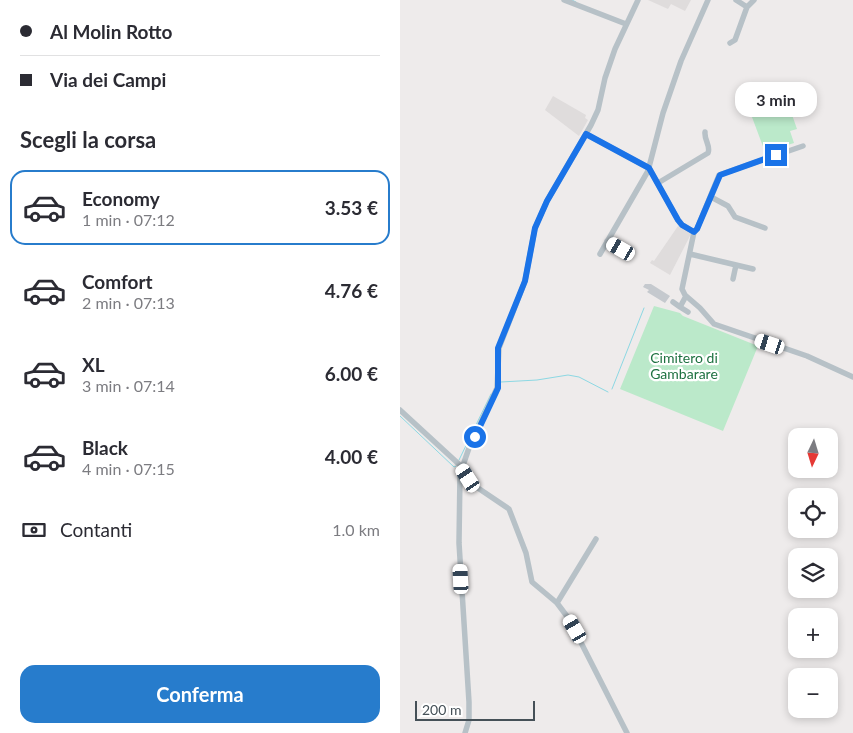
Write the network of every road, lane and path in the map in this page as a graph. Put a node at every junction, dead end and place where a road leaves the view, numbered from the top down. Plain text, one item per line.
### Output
1 (564, 0) edge
2 (638, 0) edge
3 (708, 0) edge
4 (736, 0) edge
5 (754, 0) edge
6 (747, 7) junction
7 (626, 24) junction
8 (730, 43) dead end
9 (705, 132) dead end
10 (586, 134) junction
11 (803, 146) dead end
12 (649, 168) junction
13 (658, 183) junction
14 (710, 197) junction
15 (765, 228) dead end
16 (694, 232) junction
17 (607, 241) junction
18 (600, 254) dead end
19 (690, 254) junction
20 (629, 257) dead end
21 (736, 265) junction
22 (753, 269) dead end
23 (733, 280) dead end
24 (686, 296) junction
25 (673, 302) dead end
26 (680, 307) junction
27 (688, 312) dead end
28 (853, 377) edge
29 (400, 410) edge
30 (462, 467) junction
31 (596, 539) dead end
32 (557, 603) junction
33 (466, 733) edge
34 (627, 733) edge

1 - 7 street
2 - 7 street
3 - 12 street
4 - 6 street
5 - 6 street
6 - 8 street
7 - 10 street
9 - 13 street
10 - 12 street
10 - 30 street
11 - 14 street
12 - 13 street
12 - 17 street
13 - 16 street
14 - 15 street
14 - 16 street
16 - 19 street
17 - 18 street
17 - 20 street
19 - 21 street
19 - 24 street
21 - 22 street
21 - 23 street
24 - 26 street
24 - 28 street
25 - 26 street
26 - 27 street
29 - 30 street
30 - 32 street
30 - 33 street
31 - 32 street
32 - 34 street

